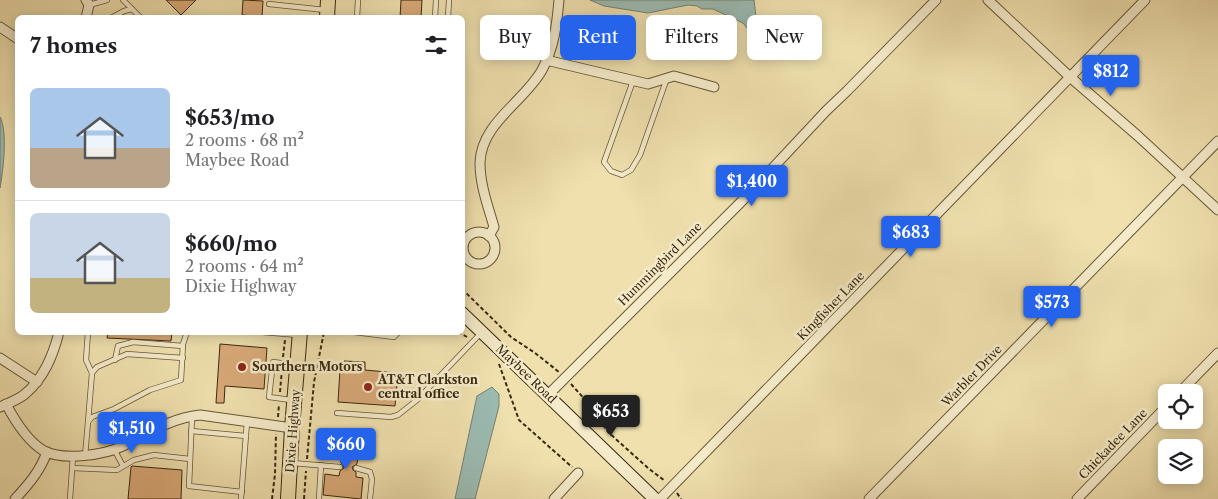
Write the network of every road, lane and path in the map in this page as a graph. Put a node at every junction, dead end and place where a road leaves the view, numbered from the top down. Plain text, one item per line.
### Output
1 (107, 0) edge
2 (123, 0) edge
3 (358, 0) edge
4 (436, 0) edge
5 (449, 0) edge
6 (560, 0) edge
7 (936, 0) edge
8 (988, 0) edge
9 (1145, 0) edge
10 (87, 2) edge
11 (269, 4) dead end
12 (132, 9) junction
13 (328, 9) edge
14 (86, 15) edge
15 (117, 15) edge
16 (138, 15) edge
17 (357, 15) edge
18 (435, 15) edge
19 (448, 15) edge
20 (0, 27) edge
21 (15, 38) edge
22 (550, 48) edge
23 (546, 60) joint
24 (1070, 77) junction
25 (668, 78) junction
26 (633, 81) junction
27 (714, 87) dead end
28 (1218, 141) edge
29 (1183, 177) junction
30 (1218, 210) edge
31 (489, 236) junction
32 (465, 240) edge
33 (466, 264) edge
34 (465, 292) edge
35 (465, 317) edge
36 (465, 334) edge
37 (58, 335) edge
38 (88, 335) edge
39 (186, 335) edge
40 (300, 335) edge
41 (323, 335) edge
42 (378, 335) edge
43 (396, 335) edge
44 (478, 337) junction
45 (285, 342) dead end
46 (183, 346) junction
47 (1218, 353) edge
48 (0, 358) edge
49 (182, 358) junction
50 (115, 360) junction
51 (499, 362) dead end
52 (282, 364) junction
53 (297, 365) junction
54 (92, 373) junction
55 (565, 378) junction
56 (37, 382) junction
57 (1188, 384) edge
58 (548, 395) junction
59 (280, 398) junction
60 (294, 401) junction
61 (3, 406) edge
62 (337, 412) dead end
63 (1158, 415) edge
64 (192, 416) junction
65 (88, 422) junction
66 (247, 422) junction
67 (277, 426) junction
68 (292, 428) junction
69 (192, 430) junction
70 (246, 436) junction
71 (114, 449) junction
72 (47, 452) junction
73 (73, 456) junction
74 (85, 456) junction
75 (190, 459) junction
76 (290, 462) junction
77 (307, 464) junction
78 (123, 466) junction
79 (321, 466) junction
80 (340, 467) dead end
81 (73, 468) junction
82 (356, 468) dead end
83 (578, 473) joint
84 (672, 486) junction
85 (242, 492) junction
86 (556, 496) edge
87 (15, 499) edge
88 (70, 499) edge
89 (241, 499) edge
90 (272, 499) edge
91 (288, 499) edge
92 (304, 499) edge
93 (318, 499) edge
94 (370, 499) edge
95 (655, 499) edge
96 (660, 499) edge
97 (681, 499) edge
98 (869, 499) edge
99 (1077, 499) edge

1 - 10 lane
2 - 12 lane
3 - 17 lane
4 - 18 lane
5 - 19 lane
6 - 22 street
7 - 55 street, Hummingbird Lane
8 - 24 street
9 - 24 street, Kingfisher Lane
10 - 14 street
11 - 13 lane
12 - 15 lane
12 - 16 lane
20 - 21 street
23 - 26 street
23 - 31 street
24 - 29 street
24 - 84 street, Kingfisher Lane
25 - 26 street
25 - 26 lane
25 - 27 street
28 - 29 street, Warbler Drive
29 - 30 street
29 - 98 street, Warbler Drive
31 - 32 street
31 - 33 street
34 - 55 path
35 - 44 main road, Maybee Road
36 - 44 path
37 - 56 street
38 - 54 lane
39 - 46 lane
40 - 53 main road, Dixie Highway
41 - 77 path
42 - 43 lane
44 - 58 main road, Maybee Road
44 - 62 lane
45 - 52 path
46 - 49 lane
46 - 50 lane
47 - 57 street
48 - 56 street
49 - 50 lane
49 - 65 lane
50 - 54 lane
51 - 83 path
52 - 53 lane
52 - 59 path
52 - 59 lane
53 - 60 main road, Dixie Highway
54 - 65 lane
55 - 58 street, Hummingbird Lane
55 - 84 path
56 - 61 street
58 - 95 main road, Maybee Road
59 - 60 lane
59 - 67 path
60 - 68 main road, Dixie Highway
61 - 72 street
63 - 99 street, Chickadee Lane
64 - 66 street
64 - 69 lane
64 - 71 street
65 - 74 lane
66 - 67 street
66 - 70 lane
67 - 68 street
67 - 90 path
68 - 76 main road, Dixie Highway
69 - 70 lane
69 - 75 lane
70 - 85 lane
71 - 74 street
71 - 78 lane
72 - 73 street
72 - 87 street
73 - 74 street
73 - 81 lane
75 - 78 lane
75 - 85 lane
76 - 77 lane
76 - 91 main road, Dixie Highway
77 - 79 lane
77 - 92 path
78 - 81 lane
79 - 80 lane
79 - 93 lane
81 - 88 lane
82 - 94 lane
83 - 86 street
84 - 96 street, Kingfisher Lane
84 - 97 path
85 - 89 lane

